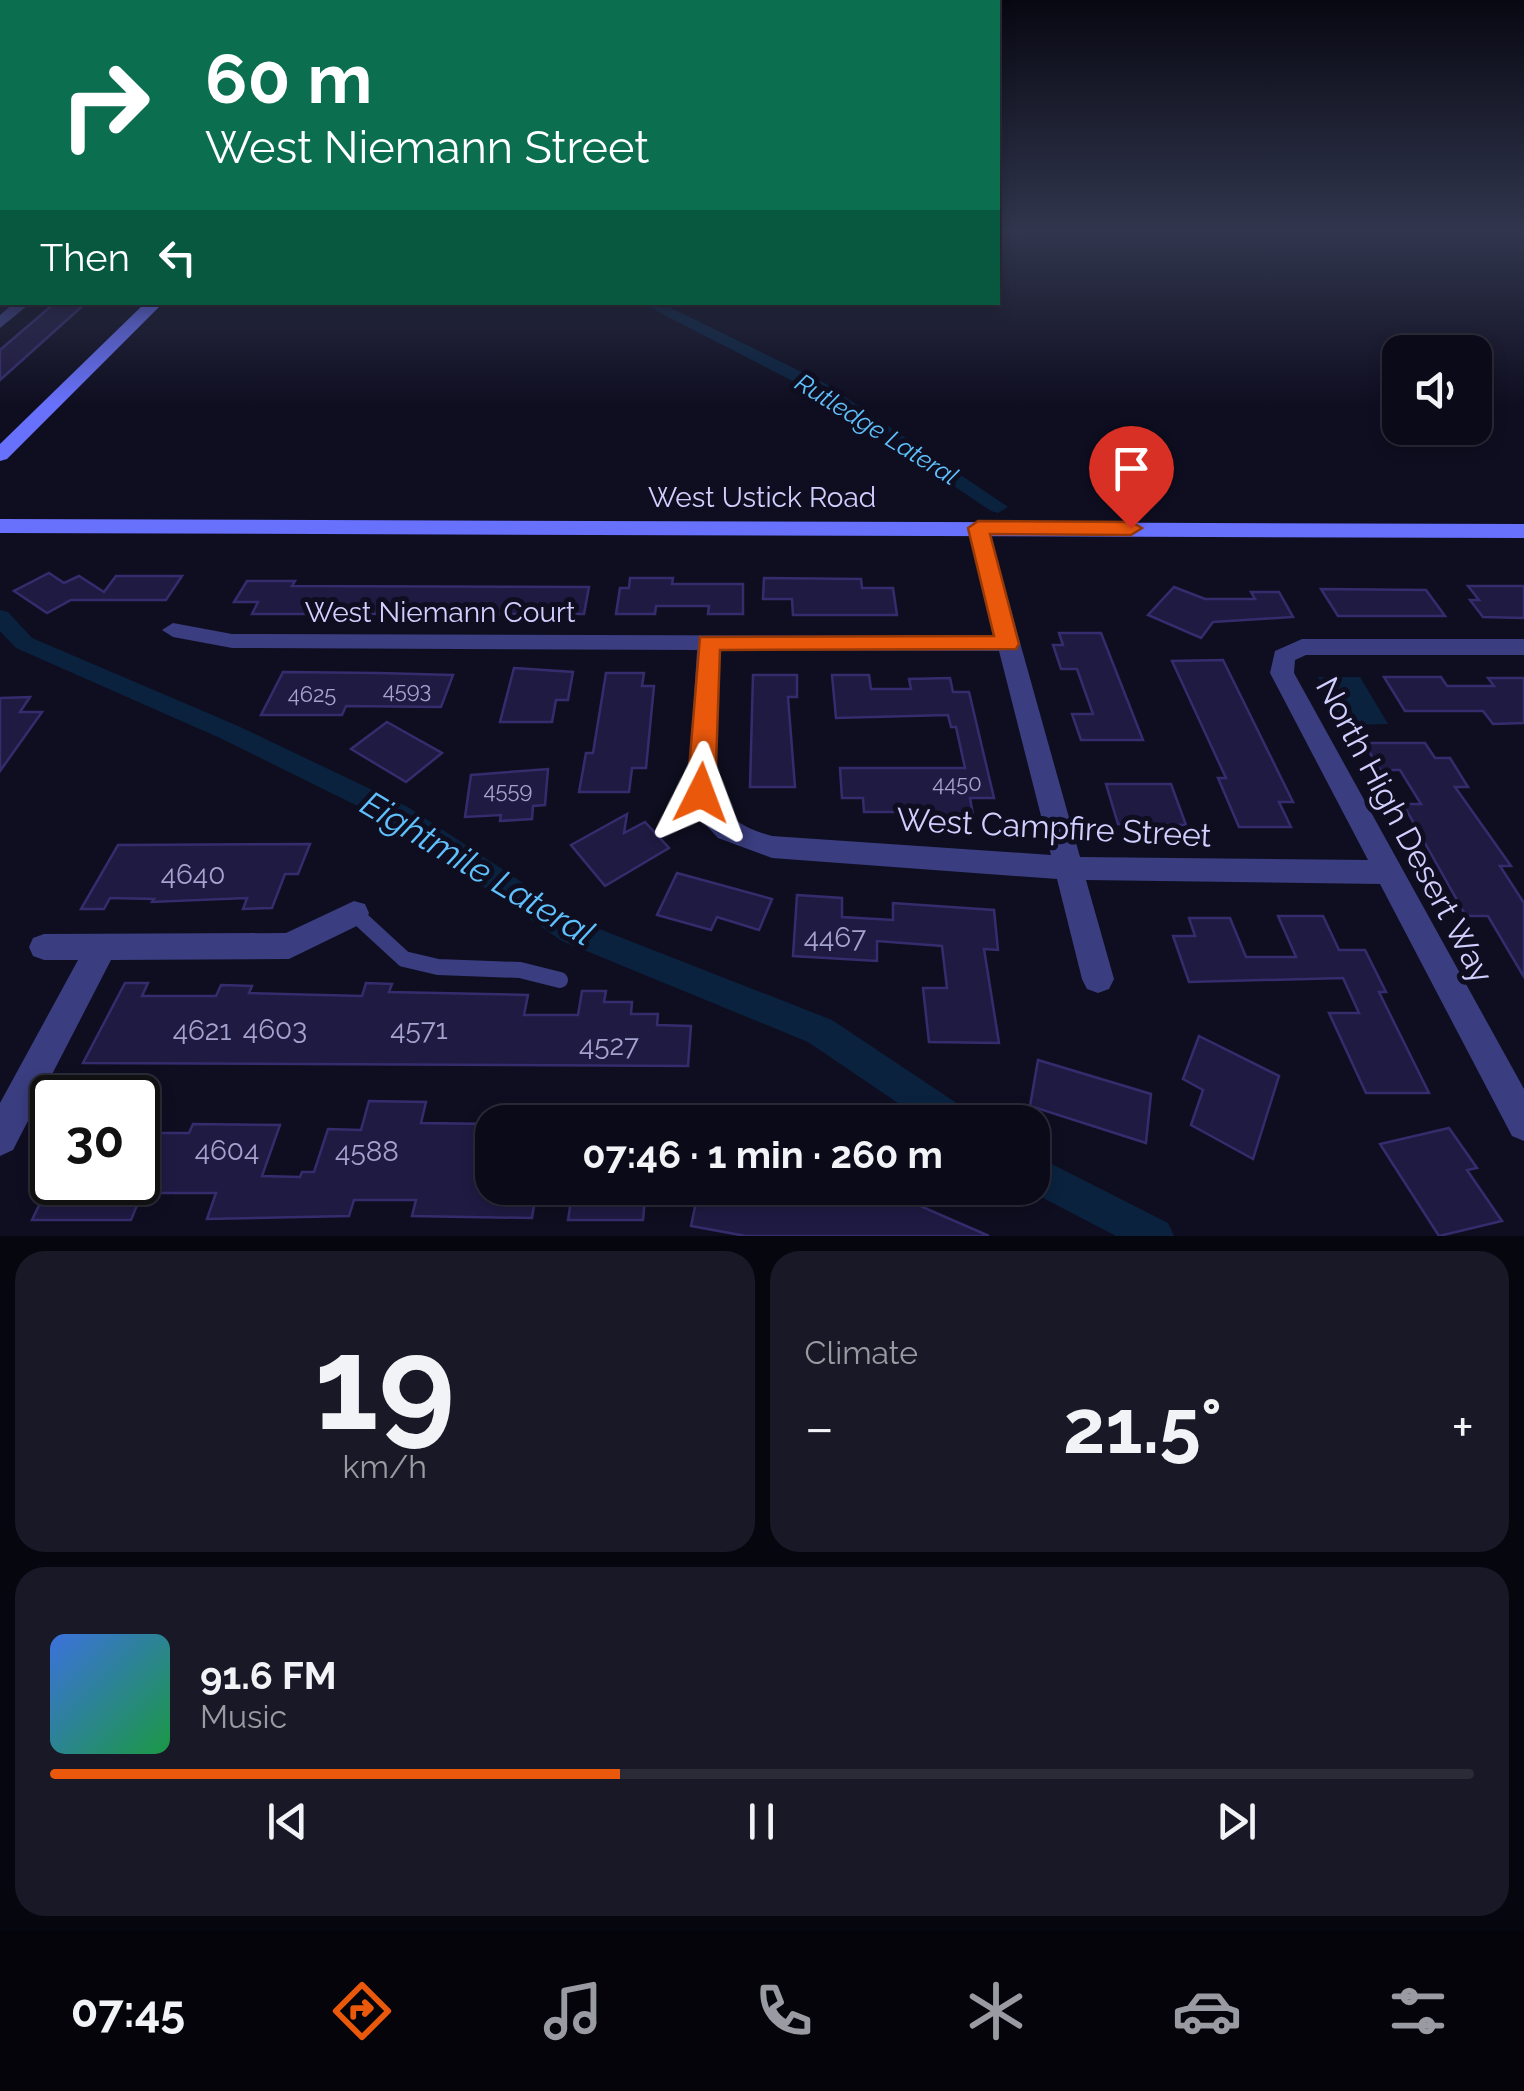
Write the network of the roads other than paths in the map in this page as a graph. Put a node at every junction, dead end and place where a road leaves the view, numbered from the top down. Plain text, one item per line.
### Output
1 (21, 305) edge
2 (153, 305) edge
3 (0, 323) edge
4 (0, 455) edge
5 (0, 526) edge
6 (978, 528) junction
7 (1524, 531) edge
8 (173, 630) dead end
9 (709, 642) junction
10 (1008, 644) junction
11 (1524, 646) edge
12 (1069, 868) junction
13 (1386, 872) junction
14 (354, 914) joint
15 (44, 946) dead end
16 (100, 948) junction
17 (1098, 978) dead end
18 (560, 980) dead end
19 (1524, 1124) edge
20 (0, 1138) edge

1 - 3 street
2 - 4 main road
5 - 6 main road, West Ustick Road
6 - 7 main road, West Ustick Road
6 - 10 street
8 - 9 street, West Niemann Court
9 - 10 street, West Niemann Court
9 - 12 street, West Campfire Street
10 - 12 street
11 - 13 street, North High Desert Way
12 - 13 street, West Campfire Street
12 - 17 street
13 - 19 street, North High Desert Way
14 - 16 street
14 - 18 lane
15 - 16 street
16 - 20 street

